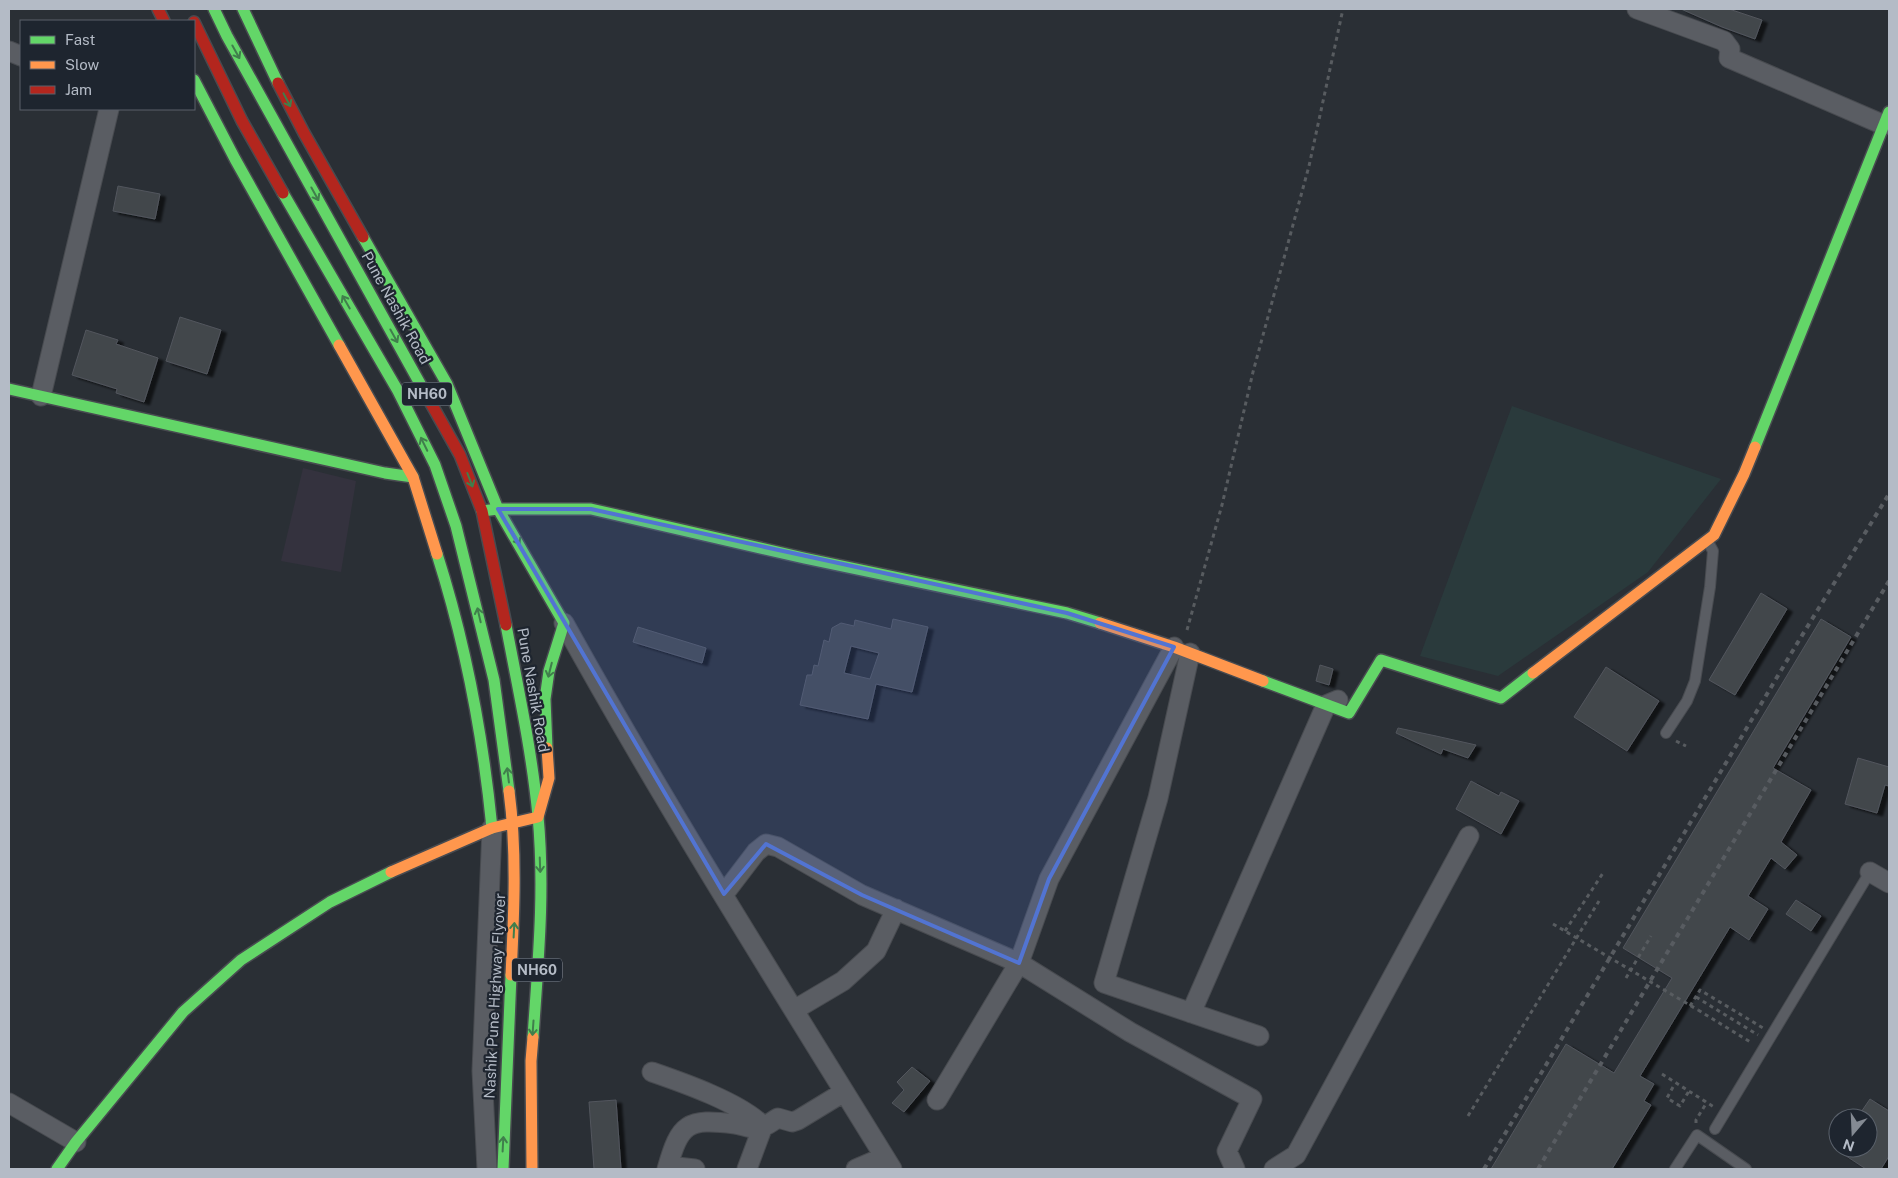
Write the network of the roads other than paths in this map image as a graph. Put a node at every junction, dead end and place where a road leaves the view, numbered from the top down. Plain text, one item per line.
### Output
1 (214, 9) edge
2 (243, 9) edge
3 (1638, 9) edge
4 (195, 24) edge
5 (195, 82) edge
6 (109, 110) edge
7 (1887, 118) edge
8 (9, 388) edge
9 (41, 396) junction
10 (412, 477) junction
11 (498, 509) junction
12 (482, 511) junction
13 (1707, 541) junction
14 (564, 623) junction
15 (1182, 650) junction
16 (1363, 690) joint
17 (1327, 705) junction
18 (1666, 733) dead end
19 (538, 817) junction
20 (513, 824) junction
21 (492, 828) junction
22 (1469, 836) dead end
23 (1870, 872) joint
24 (1889, 882) edge
25 (724, 894) junction
26 (896, 910) junction
27 (1019, 963) junction
28 (794, 1010) junction
29 (1191, 1013) junction
30 (1259, 1036) dead end
31 (652, 1072) dead end
32 (844, 1092) junction
33 (937, 1100) dead end
34 (9, 1102) edge
35 (763, 1126) junction
36 (1715, 1129) dead end
37 (76, 1142) junction
38 (888, 1163) edge
39 (1733, 1165) edge
40 (668, 1168) edge
41 (57, 1169) edge
42 (487, 1169) edge
43 (503, 1169) edge
44 (532, 1169) edge
45 (696, 1169) edge
46 (747, 1169) edge
47 (856, 1169) edge
48 (1235, 1169) edge
49 (1274, 1169) edge
50 (1675, 1169) edge
51 (1746, 1169) edge

1 -> 12 main road, Pune Nashik Road / NH60
2 -> 11 main road
3 - 7 street
20 -> 4 main road, NH60
5 - 10 main road
6 - 9 street
7 - 13 main road
8 - 9 main road
9 - 10 main road
10 - 21 main road
11 - 12 main road
11 -> 14 main road
11 - 15 main road
12 - 19 main road, Pune Nashik Road / NH60
13 - 16 main road
13 - 18 lane
14 -> 19 main road
14 - 25 street
15 - 17 main road
15 - 27 street
15 - 29 street
16 - 17 street
17 - 29 street
19 - 20 main road
19 -> 44 main road, NH60
20 - 21 main road
43 -> 20 main road, Nashik Pune Highway Flyover / NH60
21 - 37 main road
21 - 42 street
22 - 49 street
23 - 24 street
23 - 36 lane
25 - 26 street
25 - 28 street
26 - 27 street
26 - 28 street
27 - 33 street
27 - 48 street
28 - 32 street
29 - 30 street
31 - 35 street
32 - 35 street
32 - 38 street
34 - 37 street
35 - 40 street
35 - 46 street
37 - 41 main road
38 - 47 street
39 - 50 lane
39 - 51 lane
40 - 45 street

